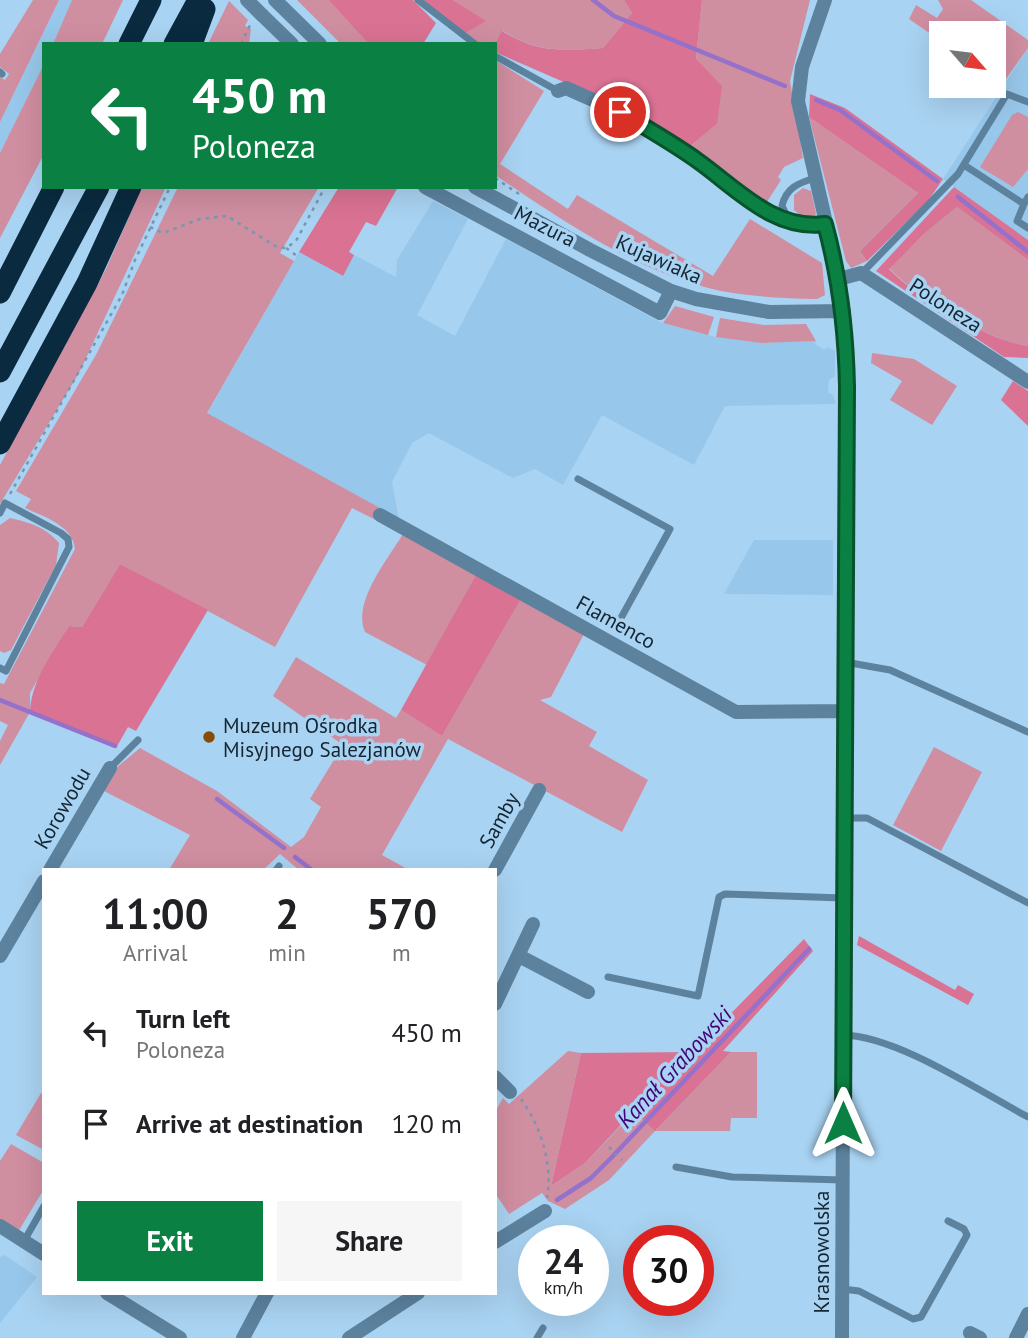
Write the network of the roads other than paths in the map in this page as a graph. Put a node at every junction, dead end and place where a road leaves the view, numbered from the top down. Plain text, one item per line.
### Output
1 (151, 0) edge
2 (198, 0) edge
3 (208, 0) edge
4 (247, 0) edge
5 (275, 0) edge
6 (418, 0) edge
7 (825, 0) edge
8 (130, 42) edge
9 (175, 42) edge
10 (193, 42) edge
11 (290, 42) edge
12 (318, 42) edge
13 (472, 42) edge
14 (497, 57) edge
15 (558, 90) joint
16 (1007, 94) joint
17 (1028, 102) edge
18 (964, 165) junction
19 (815, 178) junction
20 (53, 189) edge
21 (98, 189) edge
22 (130, 189) edge
23 (429, 189) edge
24 (479, 189) edge
25 (494, 189) edge
26 (1026, 201) edge
27 (792, 223) junction
28 (825, 224) junction
29 (547, 226) junction
30 (1028, 228) edge
31 (576, 242) junction
32 (566, 260) junction
33 (862, 273) junction
34 (839, 279) junction
35 (671, 291) junction
36 (0, 293) edge
37 (844, 311) junction
38 (0, 372) edge
39 (1028, 382) edge
40 (0, 444) edge
41 (578, 478) dead end
42 (0, 513) edge
43 (385, 515) dead end
44 (617, 627) dead end
45 (845, 662) junction
46 (0, 668) edge
47 (845, 711) junction
48 (1028, 733) edge
49 (138, 740) dead end
50 (110, 768) joint
51 (539, 790) dead end
52 (845, 818) junction
53 (51, 868) edge
54 (496, 868) edge
55 (42, 884) edge
56 (844, 898) junction
57 (1028, 903) edge
58 (533, 924) dead end
59 (0, 956) edge
60 (519, 956) junction
61 (608, 977) dead end
62 (588, 992) dead end
63 (497, 1000) edge
64 (844, 1035) junction
65 (497, 1079) edge
66 (510, 1092) road end
67 (1028, 1117) edge
68 (676, 1167) dead end
69 (843, 1180) junction
70 (42, 1209) edge
71 (545, 1212) road end
72 (948, 1221) dead end
73 (0, 1226) edge
74 (497, 1241) edge
75 (23, 1242) junction
76 (42, 1253) edge
77 (842, 1289) junction
78 (110, 1295) edge
79 (266, 1295) edge
80 (415, 1295) edge
81 (1028, 1314) edge
82 (543, 1328) dead end
83 (180, 1338) edge
84 (243, 1338) edge
85 (349, 1338) edge
86 (537, 1338) edge
87 (842, 1338) edge
88 (1016, 1338) edge

1 - 8 highway
2 - 9 highway
3 - 10 highway
4 - 11 street, bridge
5 - 12 street
6 - 13 lane
7 - 19 street, Krasnowolska
14 - 15 lane
15 - 27 street
16 - 17 lane
16 - 18 lane
18 - 26 lane
18 - 33 lane
19 - 27 lane
19 - 28 street, Krasnowolska
20 - 36 highway
21 - 38 highway
22 - 40 highway
23 - 32 street, Mazura
24 - 29 street, Kujawiaka
25 - 29 street, Kujawiaka
26 - 30 lane
27 - 28 street
28 - 34 street, Krasnowolska
29 - 31 street, Kujawiaka
31 - 32 lane
31 - 35 street, Kujawiaka
32 - 35 street, Mazura
33 - 34 street
33 - 39 street, Poloneza
34 - 37 street, Krasnowolska
35 - 37 street, Kujawiaka
37 - 45 street, Krasnowolska
41 - 44 lane
42 - 46 lane
43 - 47 street, Flamenco
45 - 47 street, Krasnowolska
45 - 48 lane
47 - 52 street, Krasnowolska
49 - 50 lane
50 - 53 street, Korowodu
51 - 54 street, Samby
52 - 56 street, Krasnowolska
52 - 57 lane
55 - 59 street, Korowodu
56 - 61 lane
56 - 64 street, Krasnowolska
58 - 60 street
60 - 62 street
60 - 63 street
64 - 67 lane
64 - 69 street, Krasnowolska
65 - 66 street
68 - 69 lane
69 - 77 street, Krasnowolska
70 - 75 lane
71 - 74 street
72 - 77 lane
73 - 75 street
75 - 76 street
77 - 87 street, Krasnowolska
78 - 83 street
79 - 84 street
80 - 85 street
81 - 88 street
82 - 86 lane

